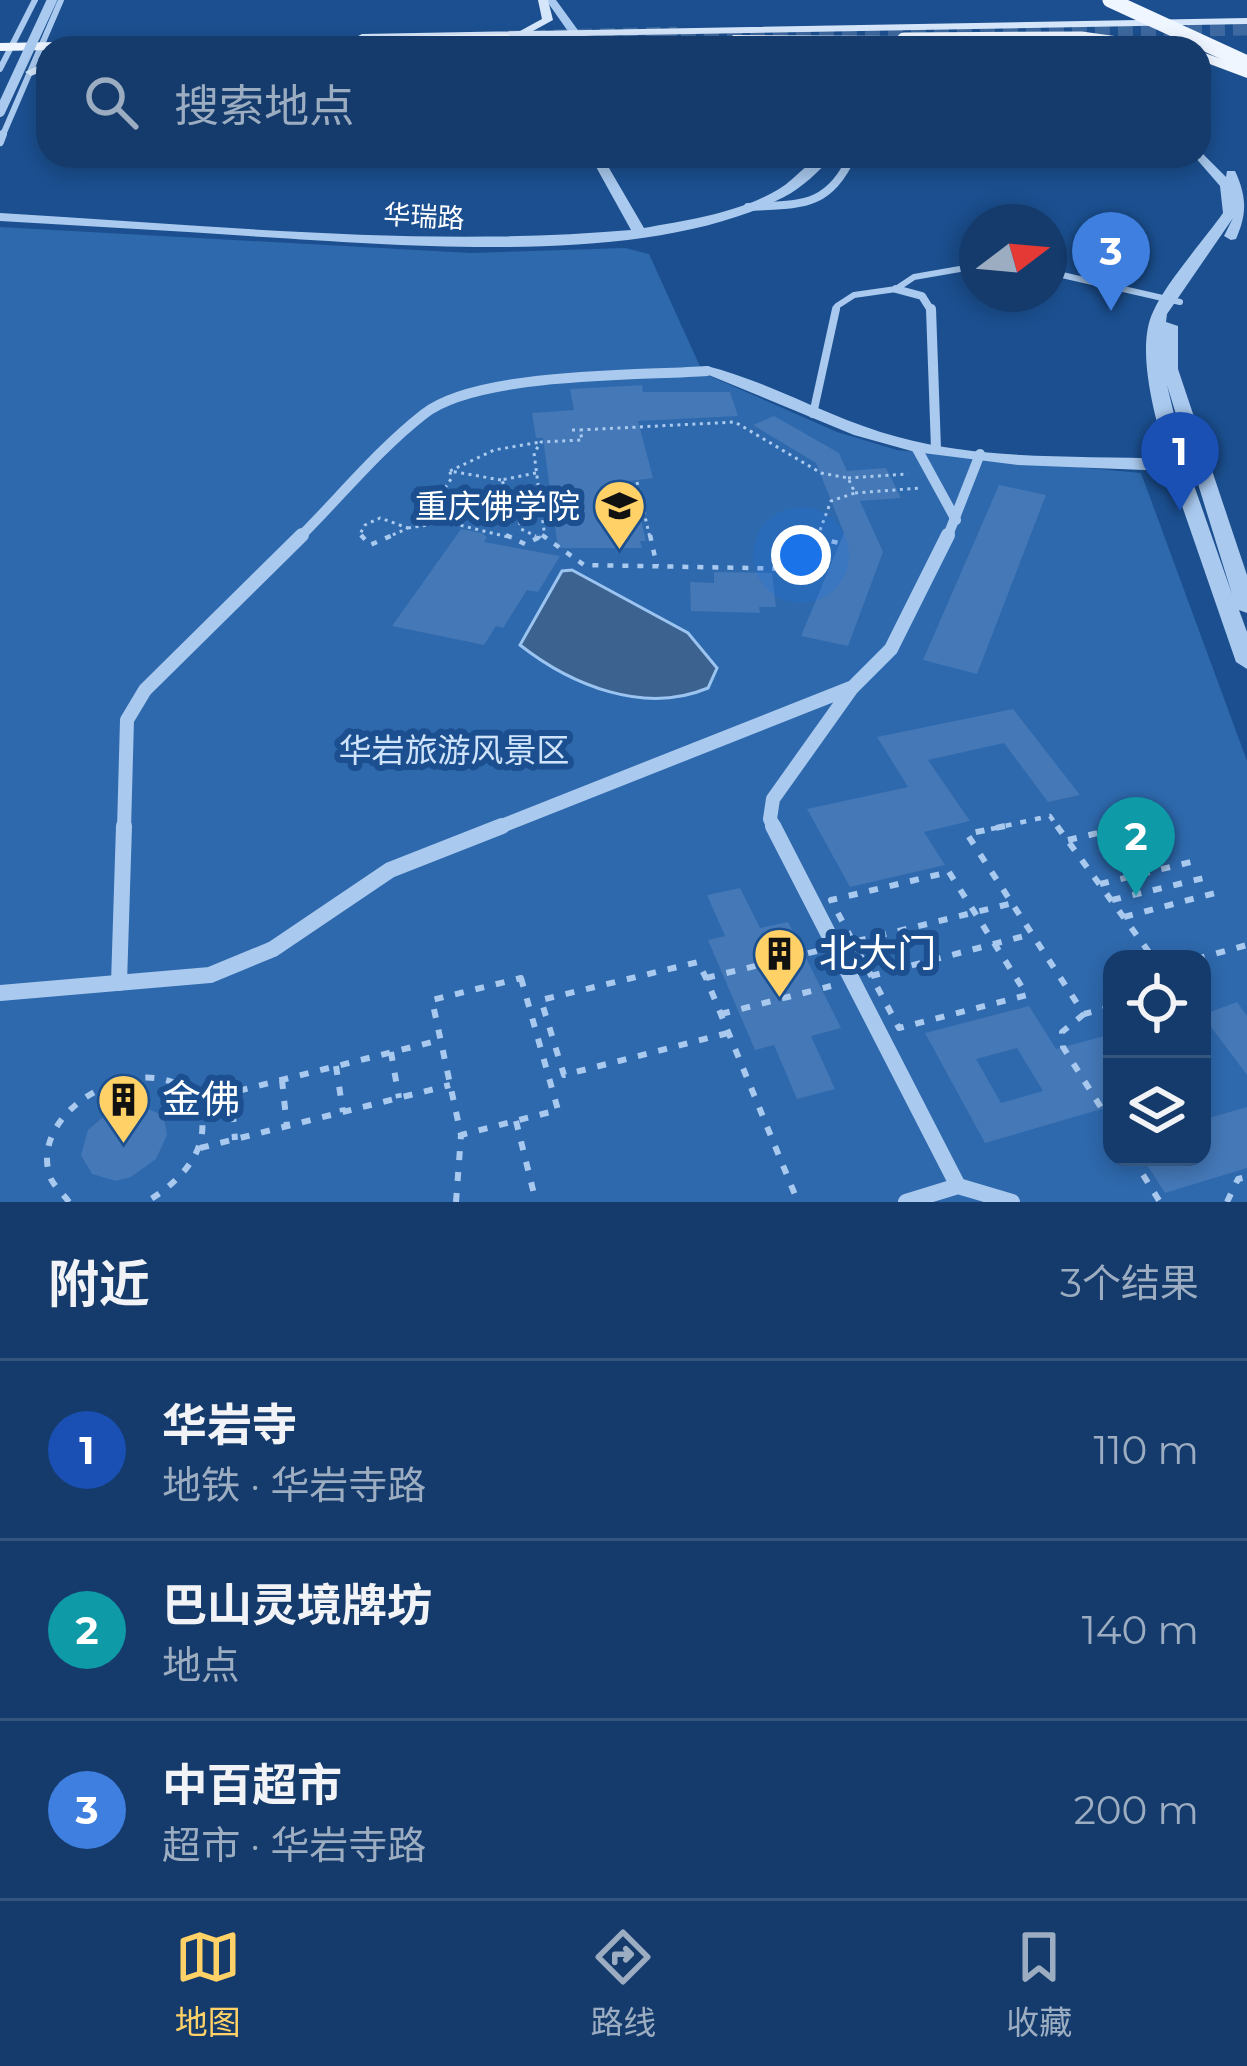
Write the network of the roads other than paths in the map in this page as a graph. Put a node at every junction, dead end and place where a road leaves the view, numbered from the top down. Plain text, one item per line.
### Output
1 (48, 0) edge
2 (546, 0) edge
3 (1104, 1) edge
4 (1226, 22) junction
5 (1094, 25) junction
6 (1247, 26) edge
7 (980, 34) junction
8 (45, 36) edge
9 (512, 36) edge
10 (520, 36) edge
11 (552, 36) edge
12 (566, 36) edge
13 (733, 36) edge
14 (881, 36) edge
15 (1162, 36) edge
16 (1185, 36) edge
17 (1211, 47) edge
18 (36, 52) edge
19 (4, 54) edge
20 (1247, 63) edge
21 (36, 64) edge
22 (1211, 64) edge
23 (31, 72) joint
24 (1247, 77) edge
25 (0, 92) edge
26 (0, 112) edge
27 (0, 142) edge
28 (1211, 166) edge
29 (604, 168) edge
30 (617, 168) edge
31 (791, 168) edge
32 (813, 168) edge
33 (846, 168) edge
34 (748, 207) junction
35 (0, 213) edge
36 (645, 226) junction
37 (959, 269) edge
38 (1067, 276) edge
39 (896, 289) junction
40 (1174, 301) junction
41 (707, 370) joint
42 (813, 414) junction
43 (916, 447) junction
44 (936, 449) junction
45 (980, 454) junction
46 (1189, 466) junction
47 (956, 520) junction
48 (1247, 607) edge
49 (1247, 662) edge
50 (853, 687) junction
51 (119, 983) junction
52 (0, 994) edge
53 (958, 1186) junction
54 (906, 1202) edge
55 (1012, 1202) edge

1 - 8 street
1 - 19 street
1 - 25 street, bridge
1 - 26 street, bridge
2 - 9 main road
2 - 12 street
3 - 4 main road
3 - 5 main road
3 - 15 main road
3 - 16 main road, bridge
4 - 5 main road
4 - 6 main road
5 - 7 main road
5 - 13 main road
6 - 7 main road
7 - 14 main road
10 - 11 main road
17 - 20 main road, bridge
18 - 19 main road
21 - 23 main road
22 - 24 main road
23 - 27 street
28 - 40 street
29 - 36 street
30 - 36 street
31 - 36 street, 华瑞路
32 - 34 street, 华瑞路
33 - 34 street
34 - 36 street, 华瑞路
35 - 36 street, 华瑞路
37 - 39 lane
38 - 40 lane
39 - 42 lane
39 - 44 street
40 - 46 street
41 - 42 street
41 - 51 street
42 - 43 street
43 - 44 street
43 - 47 street
44 - 45 street
45 - 46 street
45 - 47 street
46 - 48 street
46 - 49 street
47 - 50 street
50 - 51 street
50 - 53 street
51 - 52 street
53 - 54 street
53 - 55 street

